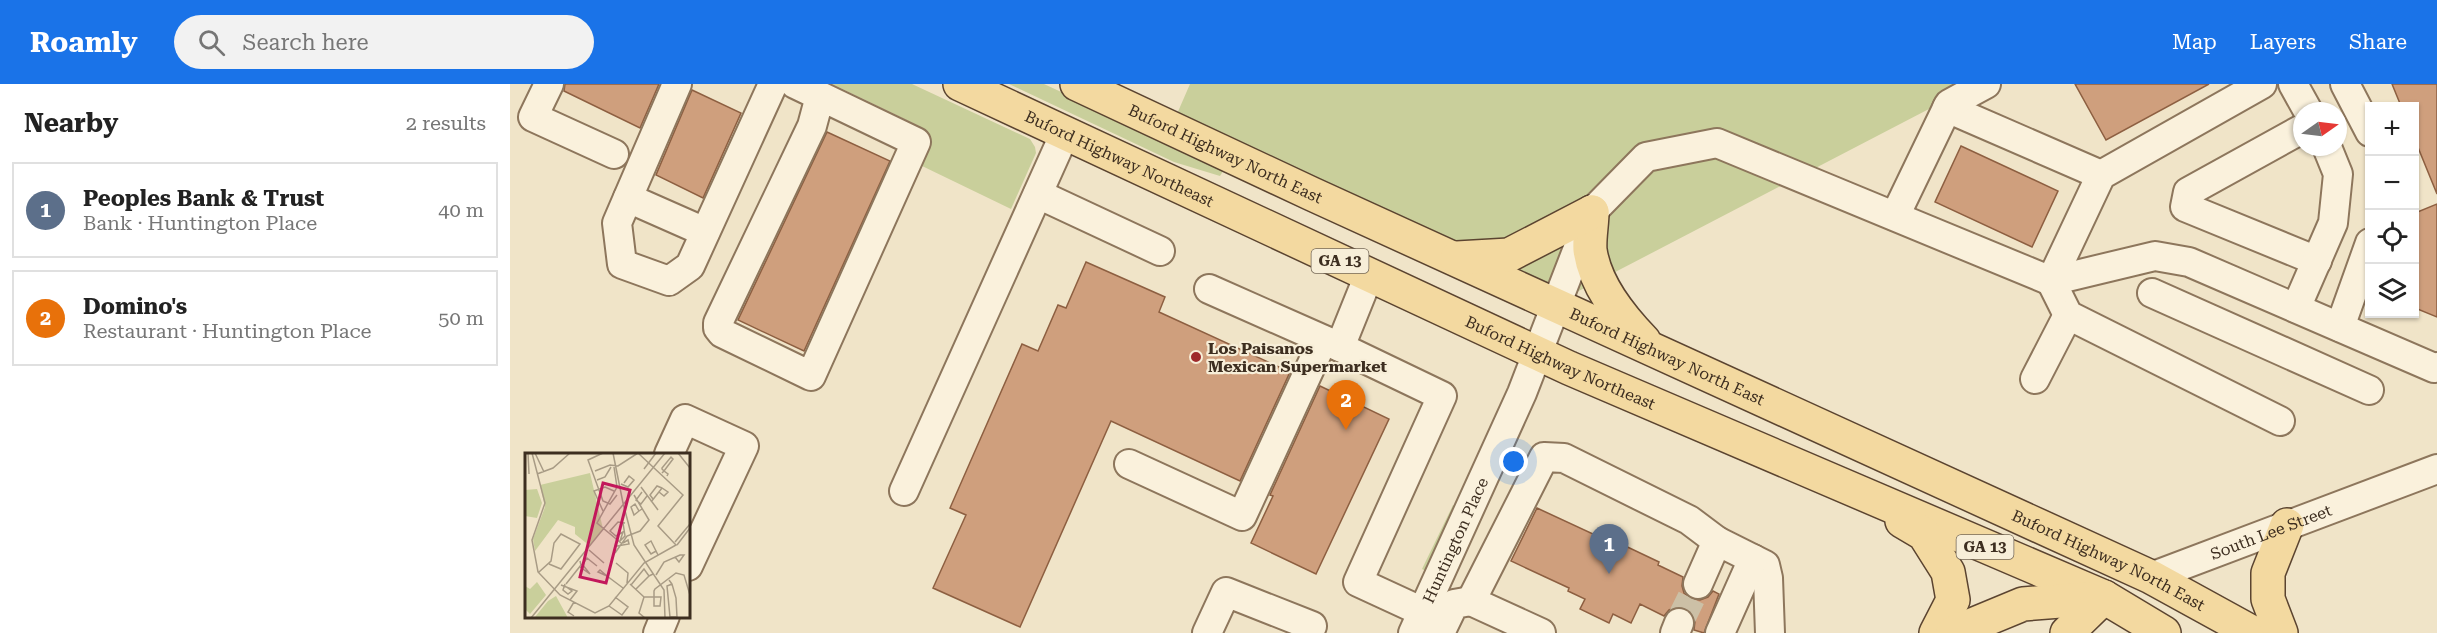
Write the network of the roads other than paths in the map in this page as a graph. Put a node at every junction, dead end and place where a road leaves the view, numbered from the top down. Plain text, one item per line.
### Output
1 (549, 84) edge
2 (677, 84) edge
3 (773, 84) edge
4 (960, 84) edge
5 (1077, 84) edge
6 (1986, 84) edge
7 (2262, 84) edge
8 (2293, 84) edge
9 (2345, 84) edge
10 (807, 90) edge
11 (2303, 102) edge
12 (1947, 108) junction
13 (2365, 122) edge
14 (1065, 133) junction
15 (2293, 134) edge
16 (614, 154) dead end
17 (2331, 156) edge
18 (2101, 175) junction
19 (1038, 194) junction
20 (628, 198) junction
21 (1592, 212) junction
22 (1895, 216) junction
23 (705, 232) junction
24 (1160, 251) dead end
25 (2365, 257) edge
26 (1452, 258) junction
27 (2317, 261) junction
28 (1369, 275) junction
29 (2051, 281) junction
30 (1209, 289) dead end
31 (2152, 293) dead end
32 (1556, 306) junction
33 (2296, 308) junction
34 (2068, 315) junction
35 (2340, 327) junction
36 (1332, 344) junction
37 (1650, 348) junction
38 (1537, 352) junction
39 (2437, 367) edge
40 (2034, 379) dead end
41 (2369, 390) dead end
42 (2280, 421) dead end
43 (669, 453) edge
44 (1129, 464) dead end
45 (2437, 469) edge
46 (904, 491) dead end
47 (1866, 497) junction
48 (2287, 525) junction
49 (1717, 541) junction
50 (1753, 559) junction
51 (690, 562) edge
52 (2151, 577) junction
53 (1698, 584) tunnel mouth
54 (2104, 597) junction
55 (1472, 601) junction
56 (664, 618) edge
57 (1425, 626) edge
58 (658, 633) edge
59 (1207, 633) edge
60 (1309, 633) edge
61 (1541, 633) edge
62 (1720, 633) edge
63 (1770, 633) edge
64 (1936, 633) edge
65 (1953, 633) edge
66 (2067, 633) edge
67 (2164, 633) edge
68 (2253, 633) edge
69 (2281, 633) edge

1 - 16 street
2 - 20 street
3 - 23 street
4 - 14 main road, Buford Highway Northeast / GA 13
5 - 26 main road, Buford Highway North East / GA 13
6 - 12 street
7 - 18 street
8 - 11 street
9 - 13 street
10 - 10 street
12 - 18 street
12 - 22 street
14 - 19 street
14 - 28 main road, Buford Highway Northeast / GA 13
15 - 27 street
17 - 27 street
18 - 29 street
19 - 24 street
19 - 46 street
20 - 23 street
20 - 23 street
21 - 22 street
21 - 26 main road
21 - 32 street, Huntington Place
21 - 37 main road
22 - 29 street
25 - 35 street
26 - 32 main road, Buford Highway North East / GA 13
27 - 33 street
28 - 36 street
28 - 38 main road, Buford Highway Northeast / GA 13
29 - 33 street
29 - 34 street
30 - 36 street
31 - 41 street
32 - 37 main road, Buford Highway North East / GA 13
32 - 38 street, Huntington Place
33 - 35 street
34 - 40 street
34 - 42 street
35 - 39 street
36 - 44 street
36 - 57 street
37 - 52 main road, Buford Highway North East / GA 13
38 - 47 main road, Buford Highway Northeast / GA 13
38 - 57 street, Huntington Place
43 - 51 street
45 - 48 street, South Lee Street
47 - 54 main road, Buford Highway Northeast / GA 13
47 - 64 main road
48 - 52 street, South Lee Street
48 - 69 main road
49 - 50 street
49 - 53 street
49 - 55 street
50 - 62 street
50 - 63 street
52 - 54 main road, South Lee Street
52 - 68 main road, Buford Highway North East / GA 13
54 - 65 main road, South Lee Street
54 - 66 main road, South Lee Street
54 - 67 main road, Buford Highway Northeast / GA 13
55 - 57 street
55 - 61 street
56 - 58 street
59 - 60 street

